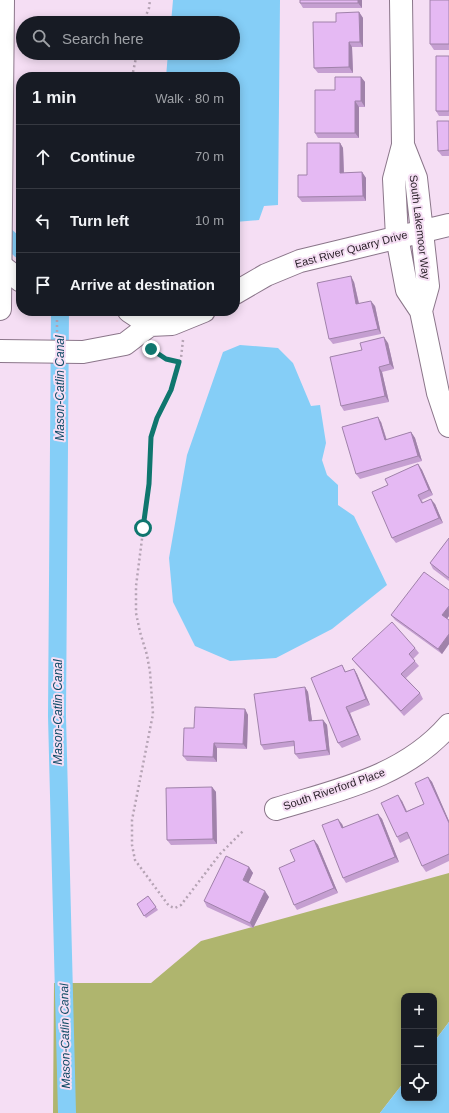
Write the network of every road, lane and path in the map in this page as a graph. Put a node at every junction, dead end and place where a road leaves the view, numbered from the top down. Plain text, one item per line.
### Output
1 (3, 0) edge
2 (150, 0) edge
3 (401, 0) edge
4 (146, 16) edge
5 (136, 60) edge
6 (133, 72) edge
7 (403, 145) junction
8 (449, 225) edge
9 (422, 231) junction
10 (397, 237) junction
11 (0, 266) edge
12 (16, 277) edge
13 (240, 291) edge
14 (0, 309) edge
15 (421, 310) junction
16 (136, 316) edge
17 (195, 316) edge
18 (57, 317) dead end
19 (150, 325) junction
20 (56, 338) dead end
21 (184, 339) dead end
22 (151, 349) dead end
23 (0, 351) edge
24 (179, 362) junction
25 (449, 426) edge
26 (449, 725) edge
27 (276, 809) dead end
28 (243, 830) dead end

1 - 11 main road
2 - 4 path
3 - 7 main road, South Lakemoor Way
5 - 6 path
7 - 9 main road, South Lakemoor Way
7 - 10 main road, South Lakemoor Way
8 - 9 main road, East River Quarry Drive
9 - 10 main road, East River Quarry Drive
9 - 15 main road, South Lakemoor Way
10 - 13 main road, East River Quarry Drive
10 - 15 main road, South Lakemoor Way
11 - 12 main road
11 - 14 main road
15 - 25 main road, South Lakemoor Way
16 - 19 main road
17 - 19 main road
18 - 20 path
19 - 23 main road
21 - 24 path
22 - 24 path
24 - 28 path
26 - 27 main road, South Riverford Place

